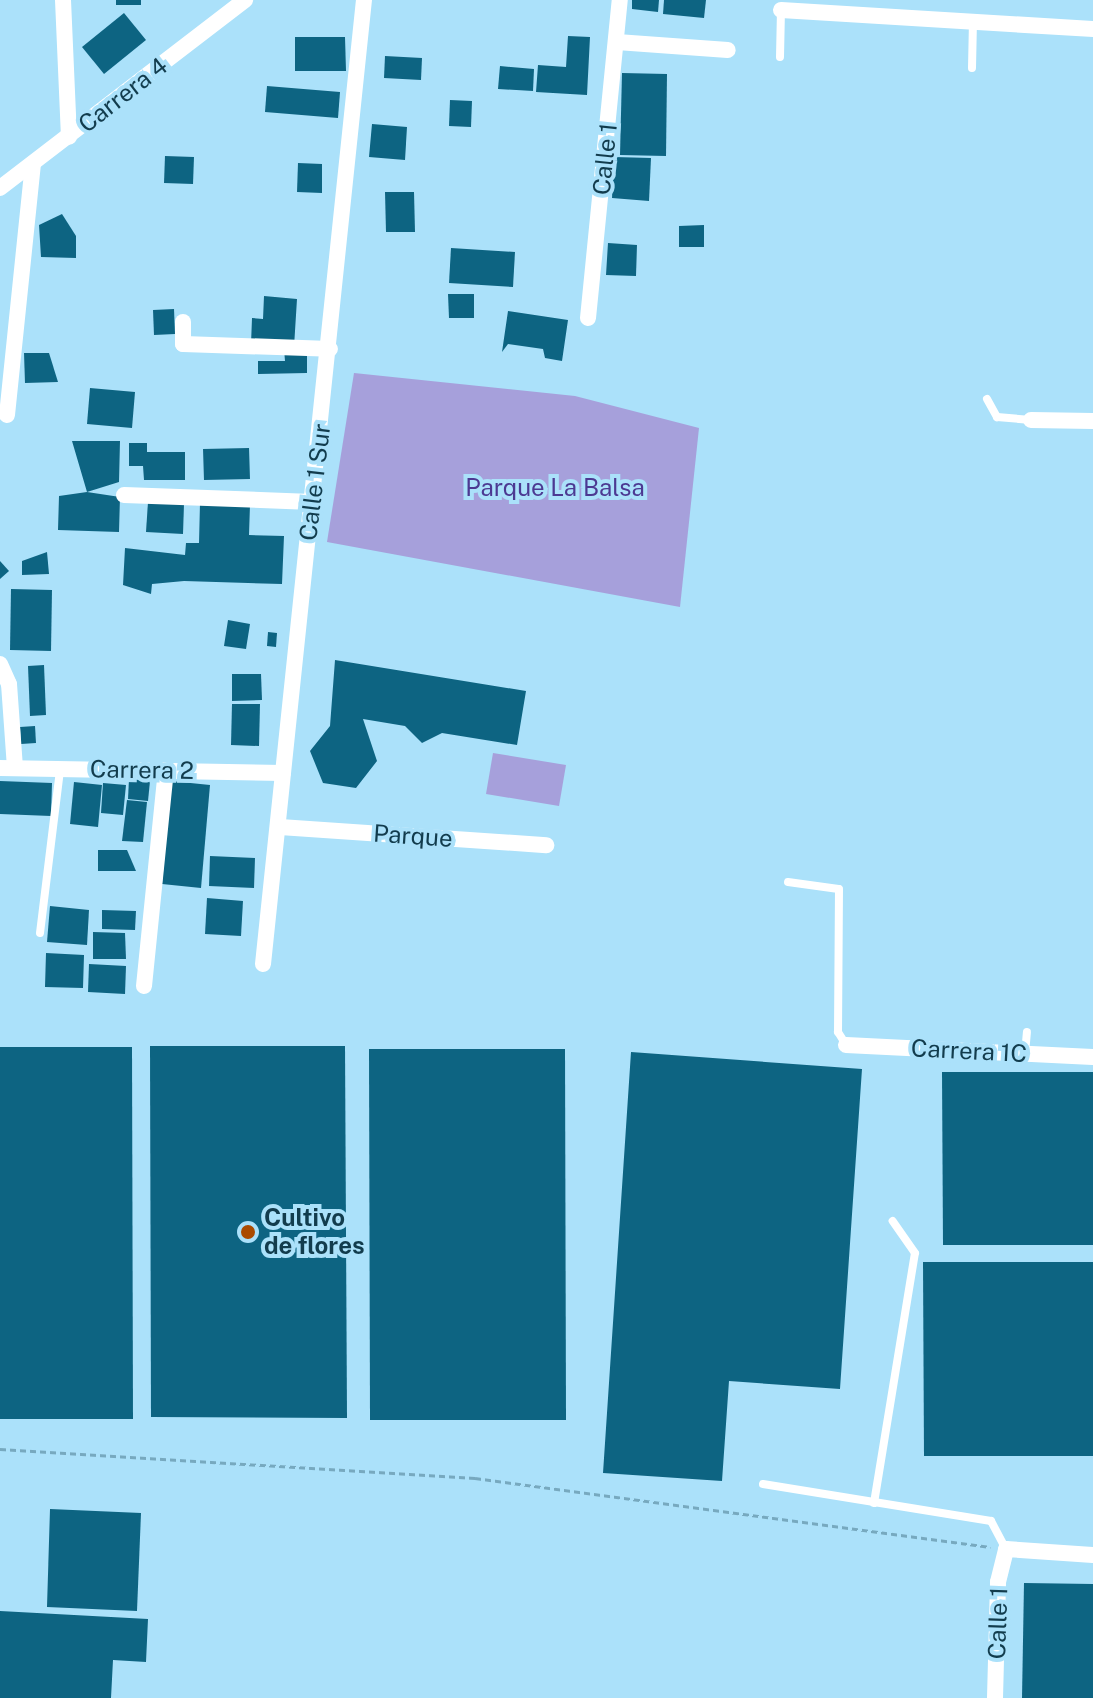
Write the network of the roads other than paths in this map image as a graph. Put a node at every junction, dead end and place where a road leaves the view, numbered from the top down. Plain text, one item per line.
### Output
1 (63, 0) edge
2 (245, 0) edge
3 (364, 0) edge
4 (620, 0) edge
5 (781, 10) joint
6 (973, 22) junction
7 (1093, 29) edge
8 (617, 42) junction
9 (728, 50) dead end
10 (780, 57) dead end
11 (972, 68) dead end
12 (69, 137) junction
13 (33, 163) junction
14 (0, 188) edge
15 (588, 318) dead end
16 (183, 322) dead end
17 (330, 349) junction
18 (987, 399) dead end
19 (7, 415) dead end
20 (1031, 420) joint
21 (1093, 421) edge
22 (124, 495) dead end
23 (312, 502) junction
24 (0, 664) edge
25 (8, 768) edge
26 (60, 769) junction
27 (166, 770) junction
28 (283, 773) junction
29 (280, 827) junction
30 (546, 845) dead end
31 (788, 882) dead end
32 (40, 933) dead end
33 (263, 964) dead end
34 (144, 986) dead end
35 (1027, 1032) dead end
36 (846, 1045) joint
37 (1025, 1054) junction
38 (1093, 1057) edge
39 (893, 1221) dead end
40 (763, 1484) dead end
41 (874, 1503) junction
42 (1006, 1549) junction
43 (1093, 1555) edge
44 (995, 1698) edge

1 - 12 street
2 - 12 street, Carrera 4
3 - 17 street, Calle 1 Sur
4 - 8 street, Calle 1
5 - 6 street
5 - 10 lane
6 - 7 street
6 - 11 lane
8 - 9 street
8 - 15 street, Calle 1
12 - 13 street, Carrera 4
13 - 14 street, Carrera 4
13 - 19 street
16 - 17 street
17 - 23 street, Calle 1 Sur
18 - 20 lane
20 - 21 street
22 - 23 street
23 - 28 street, Calle 1 Sur
24 - 25 street
25 - 26 street, Carrera 2
26 - 27 street, Carrera 2
26 - 32 lane
27 - 28 street, Carrera 2
27 - 34 street
28 - 29 street, Calle 1 Sur
29 - 30 street, Parque
29 - 33 street, Calle 1 Sur
31 - 36 lane
35 - 37 lane
36 - 37 street, Carrera 1C
37 - 38 street, Carrera 1C
39 - 41 lane
40 - 41 lane
41 - 42 lane
42 - 43 street
42 - 44 street, Calle 1

